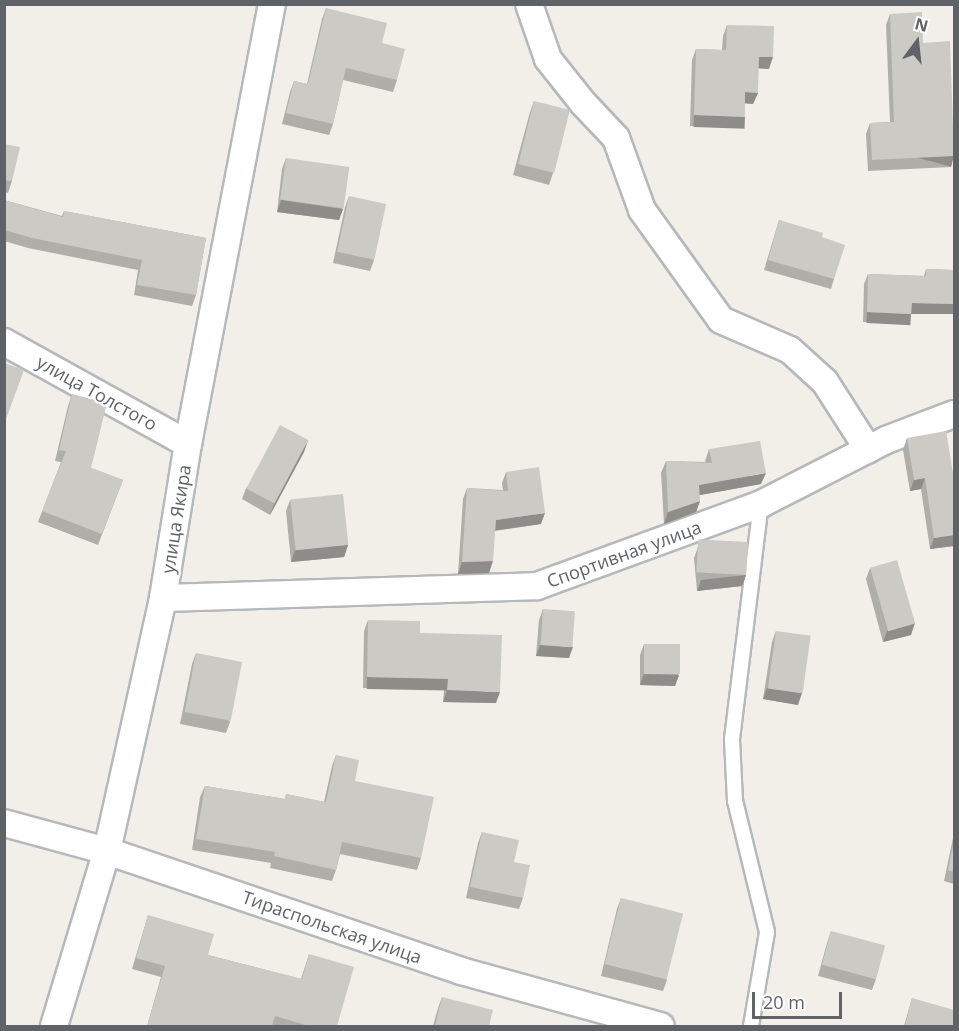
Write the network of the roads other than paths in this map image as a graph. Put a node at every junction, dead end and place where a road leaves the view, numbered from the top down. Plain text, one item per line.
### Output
1 (272, 4) edge
2 (529, 4) edge
3 (4, 342) edge
4 (954, 414) edge
5 (188, 444) junction
6 (868, 449) junction
7 (761, 504) junction
8 (163, 598) junction
9 (4, 823) edge
10 (107, 851) junction
11 (54, 1026) edge
12 (661, 1026) edge
13 (751, 1026) edge

1 - 5 street, улица Якира
2 - 6 street
3 - 5 street, улица Толстого
4 - 6 street, Спортивная улица
5 - 8 street, улица Якира
6 - 7 street, Спортивная улица
7 - 8 street, Спортивная улица
7 - 13 lane
8 - 10 street, улица Якира
9 - 10 street, Тираспольская улица
10 - 11 street, улица Якира
10 - 12 street, Тираспольская улица

